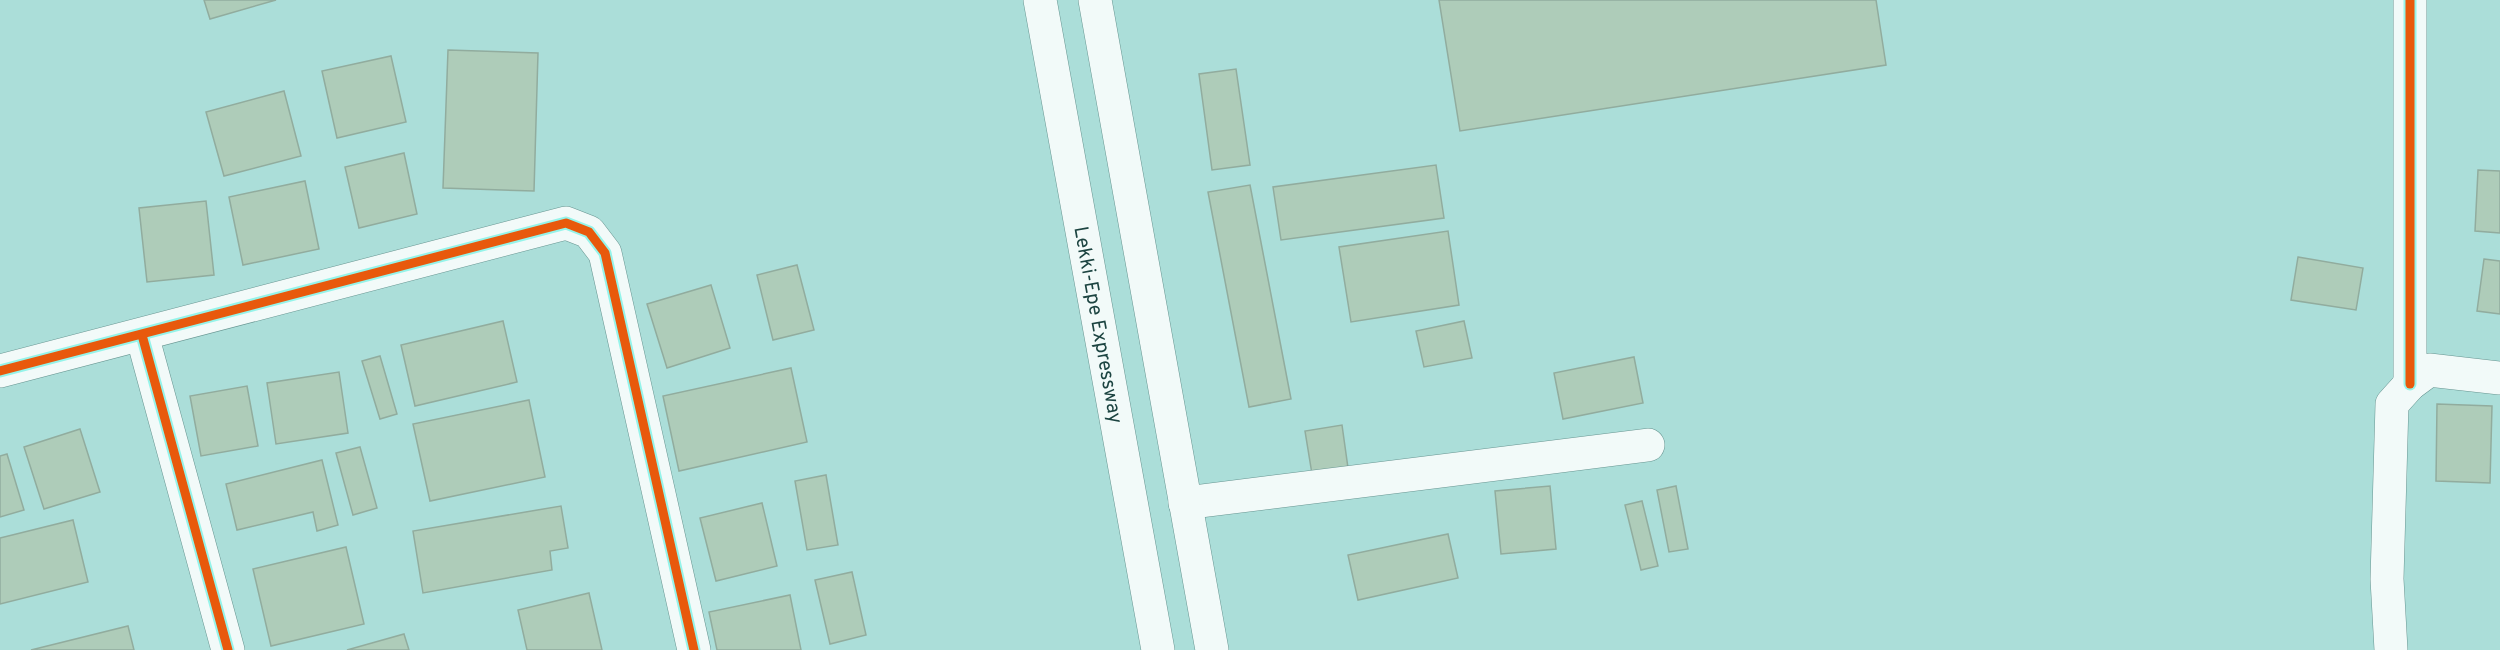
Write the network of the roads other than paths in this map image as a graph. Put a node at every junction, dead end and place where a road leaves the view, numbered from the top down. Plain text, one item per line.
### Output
1 (1040, 0) edge
2 (1095, 0) edge
3 (2410, 0) edge
4 (142, 335) junction
5 (0, 371) edge
6 (2500, 378) edge
7 (2410, 384) junction
8 (1648, 445) dead end
9 (1185, 503) junction
10 (228, 650) edge
11 (694, 650) edge
12 (1158, 650) edge
13 (1212, 650) edge
14 (2391, 650) edge

1 - 12 main road, Lekki-Epe Expressway
2 - 9 main road
3 - 7 main road
4 - 5 main road
4 - 10 main road
4 - 11 main road
6 - 7 main road
7 - 14 main road
8 - 9 main road
9 - 13 main road

